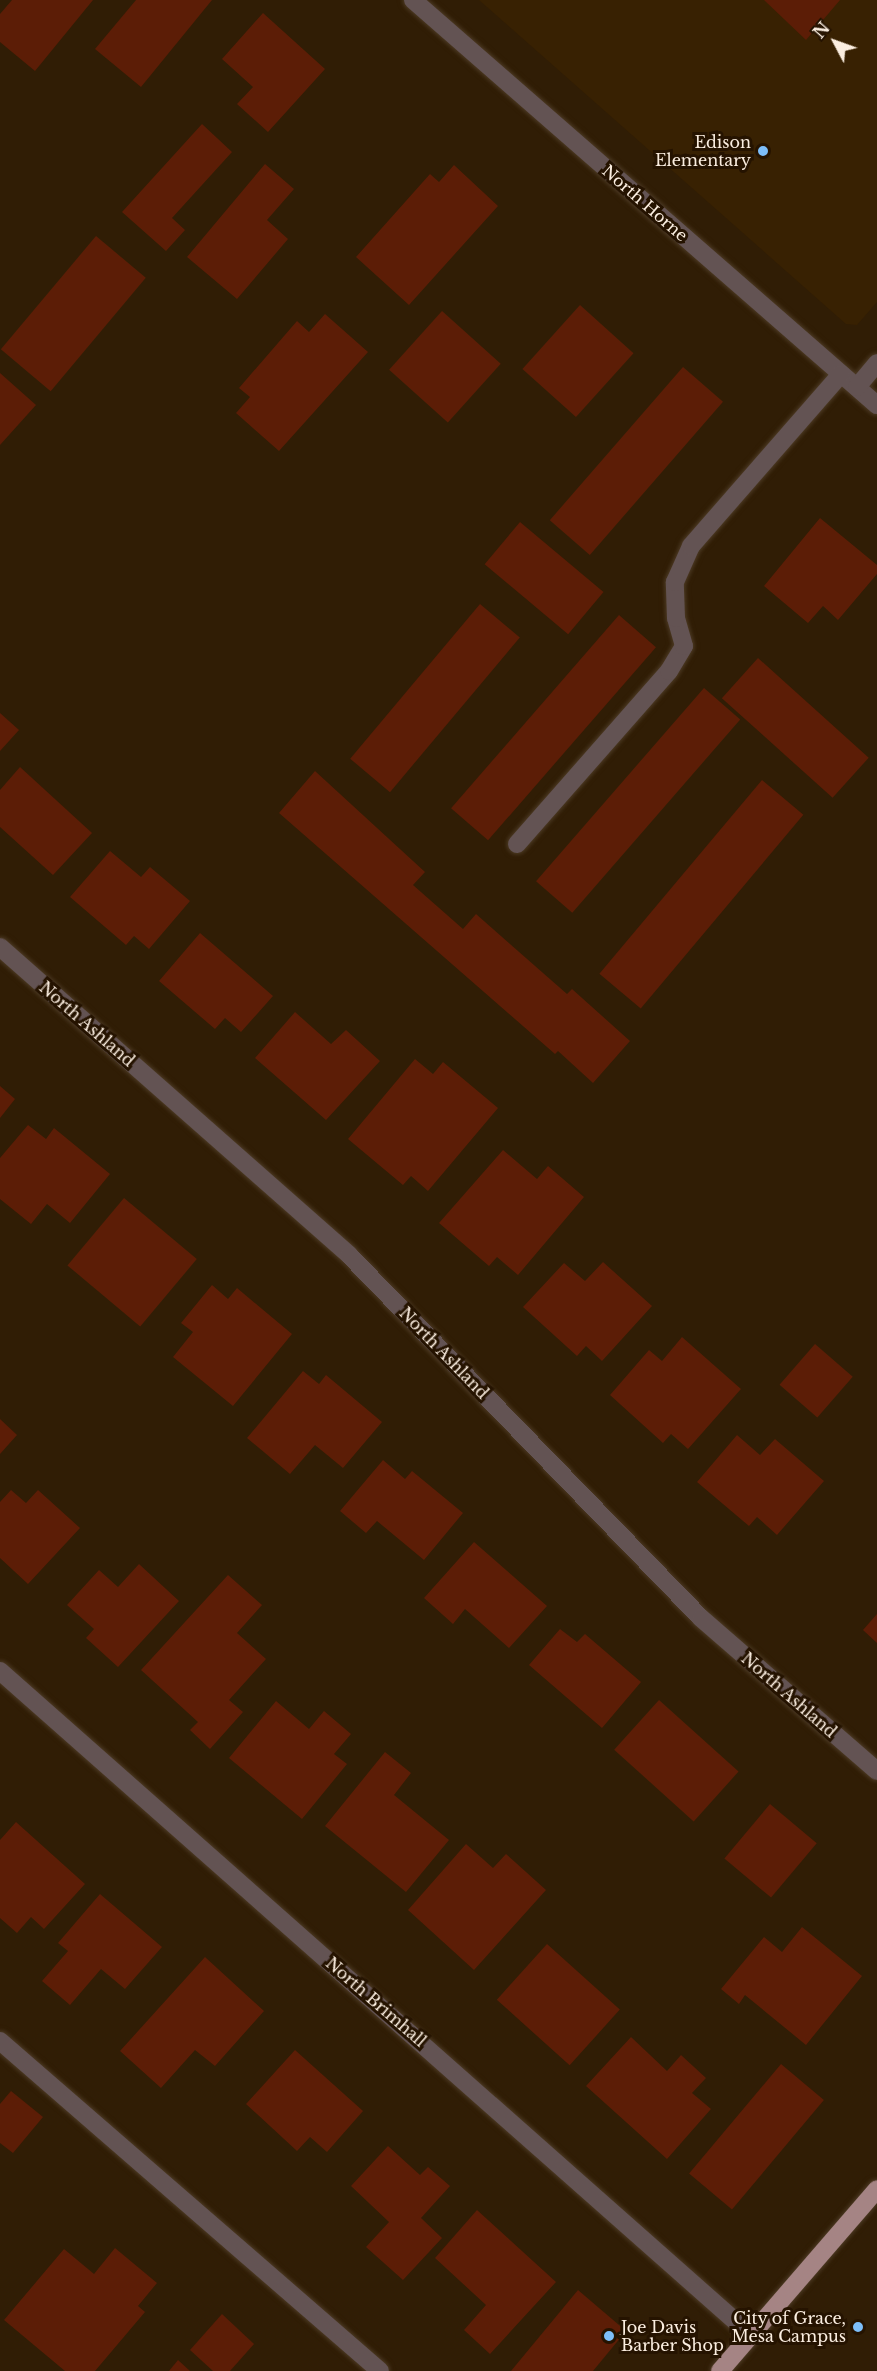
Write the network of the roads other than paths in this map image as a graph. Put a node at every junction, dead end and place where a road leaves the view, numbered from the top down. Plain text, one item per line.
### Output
1 (413, 0) edge
2 (877, 363) edge
3 (841, 374) junction
4 (857, 387) junction
5 (877, 405) edge
6 (517, 844) dead end
7 (0, 947) edge
8 (0, 1671) edge
9 (877, 1771) edge
10 (0, 2041) edge
11 (877, 2189) edge
12 (751, 2335) junction
13 (380, 2371) edge
14 (720, 2371) edge

1 - 3 street, North Horne
2 - 4 street
3 - 4 street, North Horne
3 - 6 street
4 - 5 street, North Horne
7 - 9 street, North Ashland
8 - 12 street, North Brimhall
10 - 13 street
11 - 12 main road
12 - 14 main road

